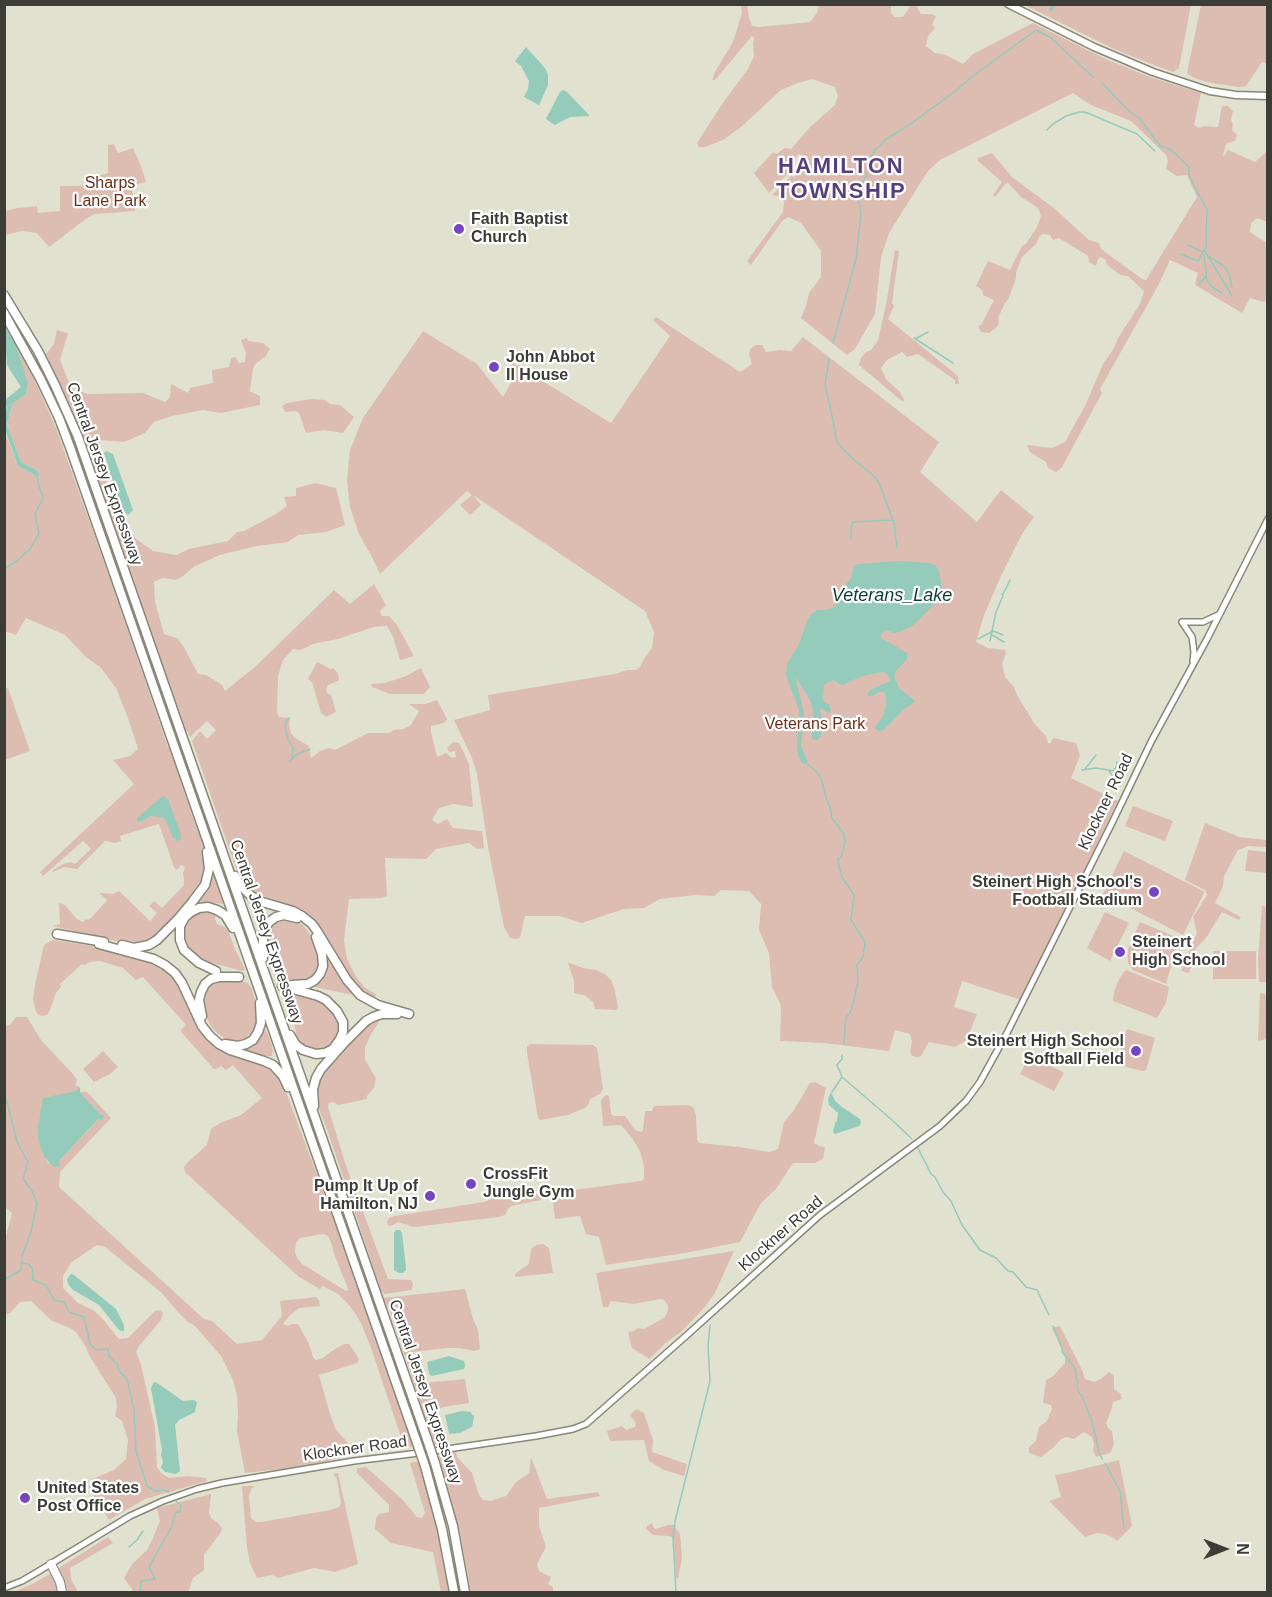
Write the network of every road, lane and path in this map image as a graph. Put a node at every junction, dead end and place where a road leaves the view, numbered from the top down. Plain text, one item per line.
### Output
1 (1008, 4) edge
2 (1268, 96) edge
3 (4, 295) edge
4 (4, 312) edge
5 (1268, 519) edge
6 (1219, 614) junction
7 (1191, 668) junction
8 (184, 774) junction
9 (196, 777) junction
10 (57, 934) dead end
11 (99, 944) dead end
12 (248, 958) junction
13 (216, 971) dead end
14 (264, 971) junction
15 (239, 976) dead end
16 (256, 982) junction
17 (271, 991) junction
18 (334, 1172) junction
19 (324, 1176) junction
20 (51, 1564) junction
21 (4, 1588) edge
22 (465, 1590) edge
23 (62, 1593) edge
24 (454, 1593) edge

1 - 2 main road
3 - 9 highway, Central Jersey Expressway
4 - 8 highway, Central Jersey Expressway
5 - 6 main road, Klockner Road
6 - 7 main road, Klockner Road
6 - 7 main road
7 - 20 main road, Klockner Road
8 - 10 highway
8 - 12 highway, Central Jersey Expressway
9 - 14 highway, Central Jersey Expressway
9 - 18 highway
11 - 19 highway
12 - 13 highway
12 - 16 highway, Central Jersey Expressway
14 - 17 highway, Central Jersey Expressway
14 - 17 highway
15 - 16 highway
16 - 19 highway, Central Jersey Expressway
17 - 18 highway, Central Jersey Expressway
18 - 22 highway, Central Jersey Expressway, bridge
19 - 24 highway, Central Jersey Expressway, bridge
20 - 21 main road, Klockner Road
20 - 23 highway

